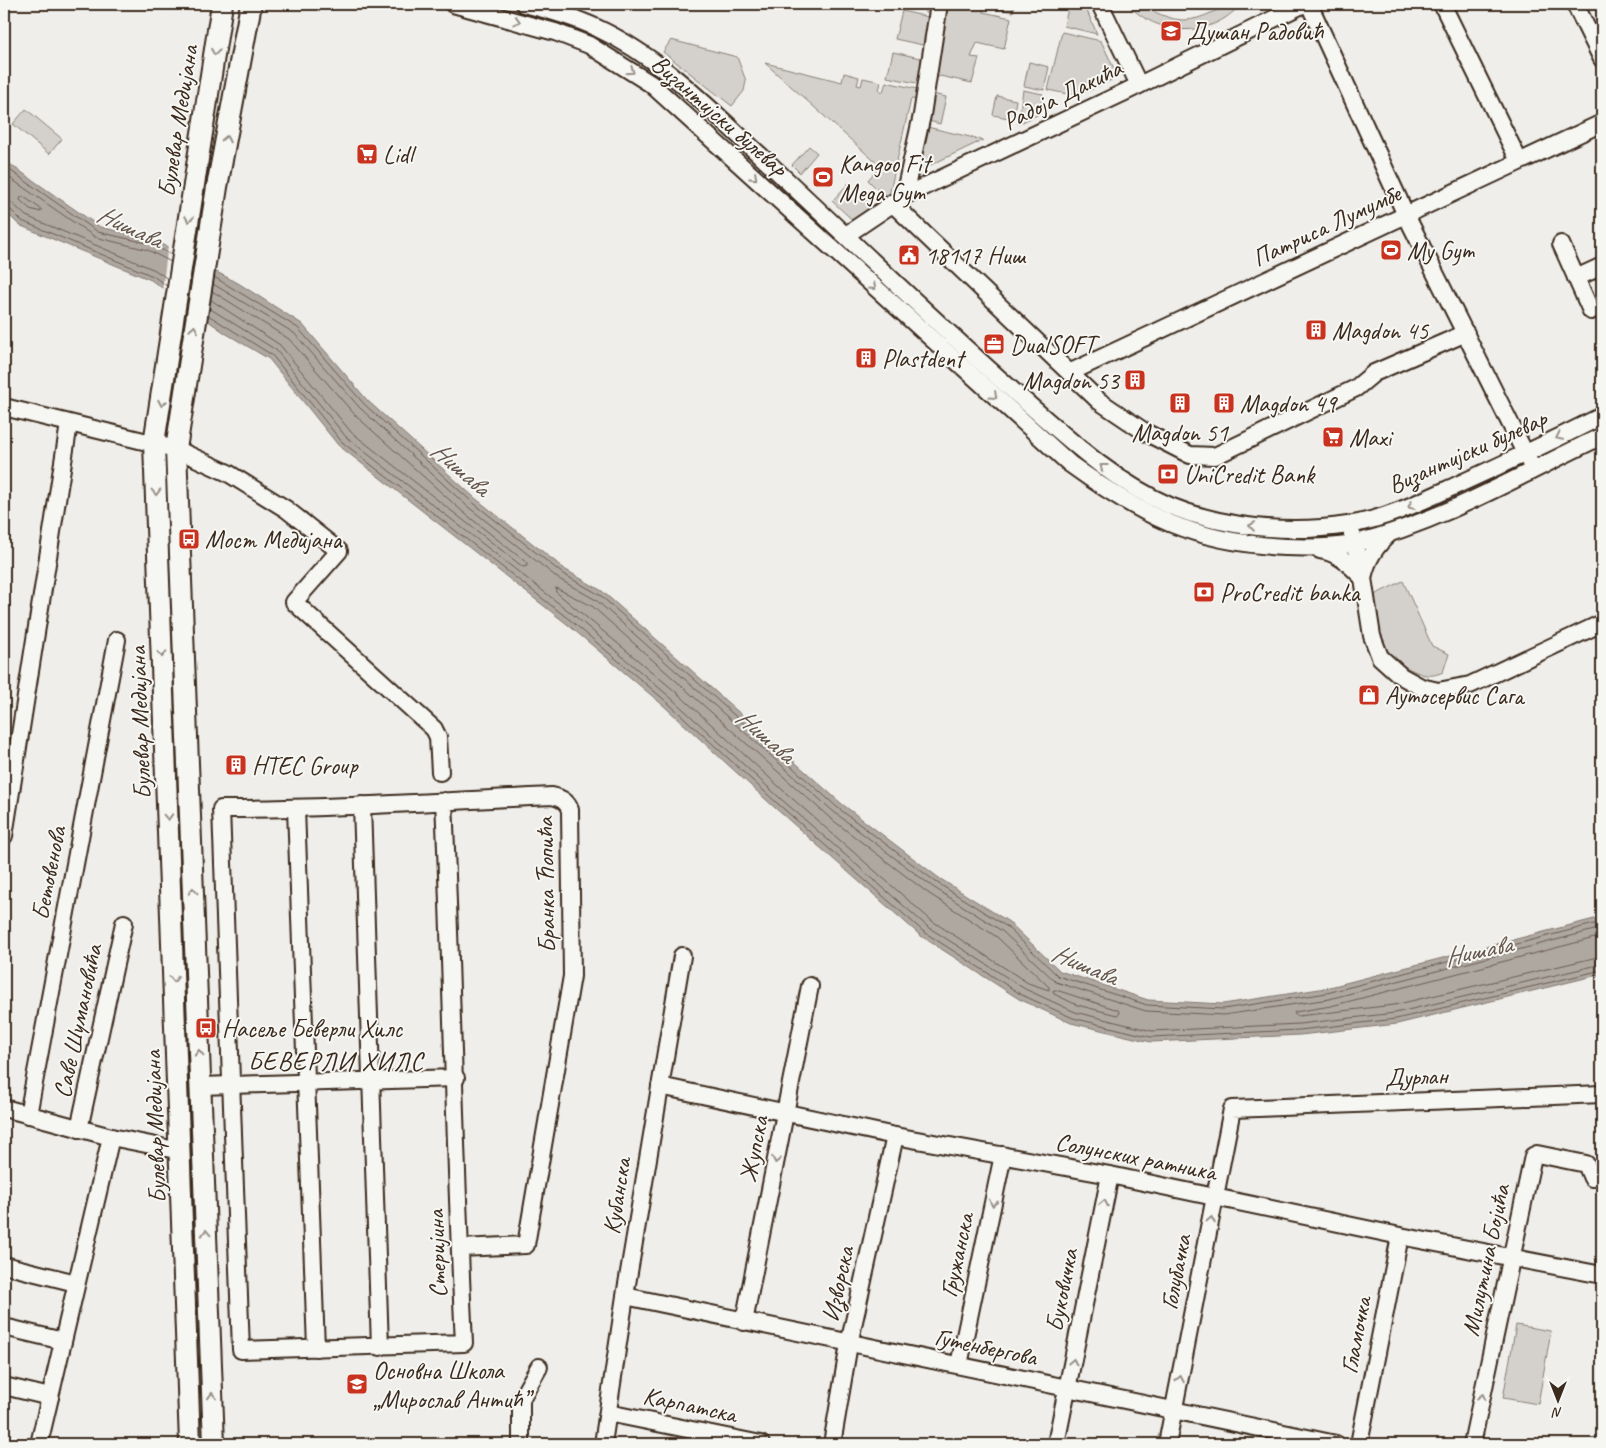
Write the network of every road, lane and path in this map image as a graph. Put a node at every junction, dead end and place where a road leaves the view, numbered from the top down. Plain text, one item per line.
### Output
1 (222, 4) edge
2 (251, 4) edge
3 (453, 4) edge
4 (524, 4) edge
5 (940, 4) edge
6 (1100, 4) edge
7 (1304, 4) edge
8 (1309, 4) edge
9 (1442, 4) edge
10 (1583, 6) edge
11 (1602, 59) edge
12 (1139, 85) junction
13 (1602, 123) edge
14 (1520, 161) junction
15 (898, 200) junction
16 (1406, 215) junction
17 (846, 235) junction
18 (1561, 244) dead end
19 (1602, 266) edge
20 (1576, 278) junction
21 (1591, 311) dead end
22 (1466, 333) junction
23 (1071, 372) junction
24 (4, 407) edge
25 (1602, 416) edge
26 (69, 424) junction
27 (1602, 436) edge
28 (154, 443) junction
29 (176, 449) junction
30 (1525, 454) junction
31 (1534, 470) junction
32 (1350, 524) junction
33 (1389, 533) junction
34 (1354, 543) junction
35 (1310, 548) junction
36 (1363, 578) junction
37 (1602, 624) edge
38 (118, 640) dead end
39 (440, 772) dead end
40 (444, 801) junction
41 (362, 805) junction
42 (296, 809) junction
43 (4, 836) edge
44 (124, 923) dead end
45 (682, 956) dead end
46 (810, 986) dead end
47 (456, 1078) junction
48 (370, 1080) junction
49 (305, 1083) junction
50 (200, 1086) junction
51 (231, 1086) junction
52 (660, 1086) junction
53 (1602, 1094) edge
54 (4, 1108) edge
55 (1232, 1109) joint
56 (786, 1112) junction
57 (28, 1115) junction
58 (79, 1129) junction
59 (895, 1136) junction
60 (111, 1137) junction
61 (181, 1151) junction
62 (1003, 1155) junction
63 (1110, 1175) junction
64 (1592, 1178) dead end
65 (1215, 1197) junction
66 (1400, 1236) junction
67 (460, 1248) junction
68 (1511, 1258) junction
69 (4, 1265) edge
70 (1602, 1275) edge
71 (76, 1283) junction
72 (625, 1296) junction
73 (744, 1322) junction
74 (4, 1327) edge
75 (63, 1341) junction
76 (850, 1344) junction
77 (380, 1347) junction
78 (316, 1348) junction
79 (959, 1365) junction
80 (539, 1367) dead end
81 (4, 1386) edge
82 (1067, 1389) junction
83 (50, 1397) junction
84 (1174, 1409) junction
85 (608, 1413) junction
86 (39, 1444) edge
87 (190, 1444) edge
88 (214, 1444) edge
89 (521, 1444) edge
90 (603, 1444) edge
91 (761, 1444) edge
92 (832, 1444) edge
93 (1056, 1444) edge
94 (1167, 1444) edge
95 (1336, 1444) edge
96 (1359, 1444) edge
97 (1472, 1444) edge

1 -> 28 main road, Булевар Медијана
29 -> 2 main road, Булевар Медијана
3 -> 35 street, Византијски булевар
4 - 17 street, Византијски булевар
5 - 15 street
6 - 12 street
7 - 12 street, Радоја Дакића
8 - 16 street
9 - 14 street
10 - 11 street
12 - 15 street, Радоја Дакића
13 - 14 street, Патриса Лумумбе
14 - 16 street, Патриса Лумумбе
15 - 17 street, Радоја Дакића
15 - 23 street
16 - 22 street
16 - 23 street, Патриса Лумумбе
32 -> 17 street, Византијски булевар
18 - 20 street
19 - 20 street
20 - 21 street
22 - 23 street
22 - 30 street
24 - 26 street
25 -> 30 street, Византијски булевар
26 - 28 street
26 - 43 street
27 - 31 street, Византијски булевар
28 - 29 street
28 -> 61 main road, Булевар Медијана
29 - 39 street
50 -> 29 main road, Булевар Медијана
30 - 31 street
30 -> 32 street, Византијски булевар
31 - 33 street, Византијски булевар
32 - 34 street
33 - 34 street, Византијски булевар
33 - 36 street
34 - 35 street, Византијски булевар
34 - 36 street
35 - 36 street
36 - 37 street
38 - 57 street, Бетовенова
40 - 41 street, Бранка Ћопића
40 - 47 street, Стеријина
40 - 67 street, Бранка Ћопића
41 - 42 street, Бранка Ћопића
41 - 48 street
42 - 49 street
42 - 51 street, Бранка Ћопића
44 - 58 street, Саве Шумановића
45 - 52 street, Кубанска
46 - 56 street, Жупска
47 - 48 street
47 - 67 street, Стеријина
48 - 49 street
48 - 77 street
49 - 51 street
49 - 78 street
50 - 51 street
88 -> 50 main road, Булевар Медијана
51 - 78 street, Стеријина
52 - 56 street, Солунских ратника
52 - 72 street, Кубанска
53 - 55 street, Дурлан
54 - 57 street
55 - 65 street, Голубачка
56 - 59 street, Солунских ратника
56 -> 73 street, Жупска
57 - 58 street
58 - 60 street
59 - 62 street, Солунских ратника
59 - 76 street, Изворска
60 - 61 street
60 - 71 street
61 - 87 main road, Булевар Медијана
62 - 63 street, Солунских ратника
62 -> 79 street, Гружанска
63 - 65 street, Солунских ратника
82 -> 63 street, Буковичка
64 - 68 street, Милутина Бојића
65 - 66 street, Солунских ратника
84 -> 65 street, Голубачка
66 - 68 street, Солунских ратника
66 - 96 street, Гламочка
67 - 77 street, Стеријина
68 - 70 street, Солунских ратника
97 -> 68 street, Милутина Бојића
69 - 71 street
71 - 75 street
72 - 73 street, Гутенбергова
72 - 85 street, Кубанска
73 - 76 street, Гутенбергова
74 - 75 street
75 - 83 street
76 - 79 street, Гутенбергова
76 - 92 street, Изворска
77 - 78 street, Стеријина
79 - 82 street, Гутенбергова
80 - 89 street
81 - 83 street
82 - 84 street, Гутенбергова
82 - 93 street, Буковичка
83 - 86 street
84 - 94 street, Голубачка
84 - 95 street, Гутенбергова
85 - 90 street, Кубанска
85 - 91 street, Карпатска

